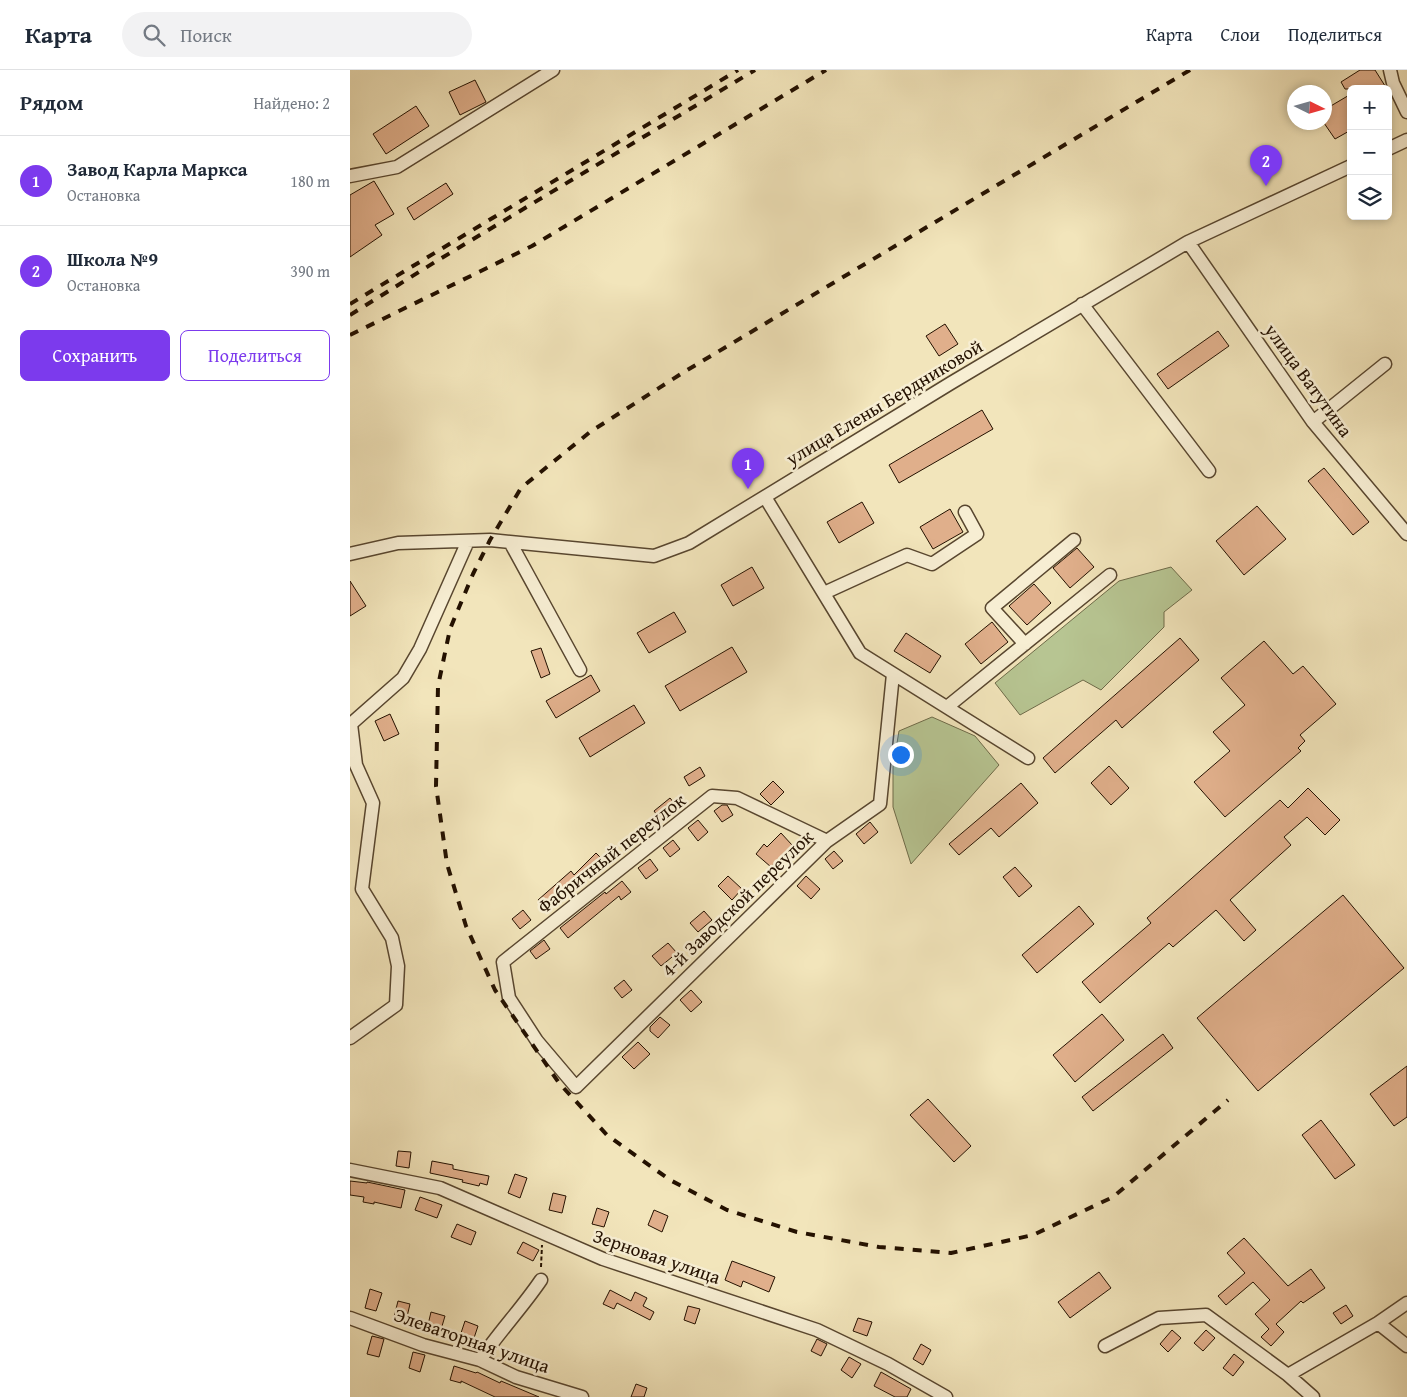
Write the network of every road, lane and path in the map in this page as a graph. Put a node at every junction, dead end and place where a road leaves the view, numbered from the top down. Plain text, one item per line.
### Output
1 (553, 70) edge
2 (1390, 70) edge
3 (1407, 112) edge
4 (1407, 140) edge
5 (1392, 147) edge
6 (1347, 168) edge
7 (350, 176) edge
8 (1188, 242) junction
9 (1082, 304) junction
10 (1385, 364) dead end
11 (1312, 422) junction
12 (1209, 471) dead end
13 (765, 497) junction
14 (965, 512) dead end
15 (1407, 534) edge
16 (1074, 540) dead end
17 (468, 541) junction
18 (510, 542) junction
19 (350, 554) edge
20 (1110, 575) dead end
21 (824, 593) junction
22 (1025, 644) junction
23 (580, 670) dead end
24 (893, 674) junction
25 (947, 707) junction
26 (1028, 758) dead end
27 (827, 841) junction
28 (350, 1038) edge
29 (537, 1041) joint
30 (350, 1170) edge
31 (542, 1233) junction
32 (541, 1280) joint
33 (1407, 1303) edge
34 (350, 1318) edge
35 (1378, 1323) junction
36 (1105, 1346) dead end
37 (1407, 1346) edge
38 (480, 1360) junction
39 (1288, 1375) junction
40 (582, 1397) edge
41 (946, 1397) edge
42 (1313, 1397) edge

1 - 7 street
2 - 3 street
4 - 5 street
6 - 8 street, улица Елены Бердниковой
8 - 9 street, улица Елены Бердниковой
8 - 11 street, улица Ватутина
9 - 12 street
9 - 13 street, улица Елены Бердниковой
10 - 11 street
11 - 15 street, улица Ватутина
13 - 18 street, улица Елены Бердниковой
13 - 21 street
14 - 21 street
16 - 22 street
17 - 18 street, улица Елены Бердниковой
17 - 19 street, улица Елены Бердниковой
17 - 28 street
18 - 23 street
20 - 22 street
21 - 24 street
22 - 25 street
24 - 25 street
24 - 27 street, 4-й Заводской переулок
25 - 26 street
27 - 29 street, 4-й Заводской переулок
27 - 29 street, Фабричный переулок
30 - 31 street, Зерновая улица
31 - 32 path
31 - 41 street, Зерновая улица
32 - 38 street
33 - 35 street
34 - 38 street, Элеваторная улица
35 - 37 street
35 - 39 street
36 - 39 street
38 - 40 street, Элеваторная улица
39 - 42 street

